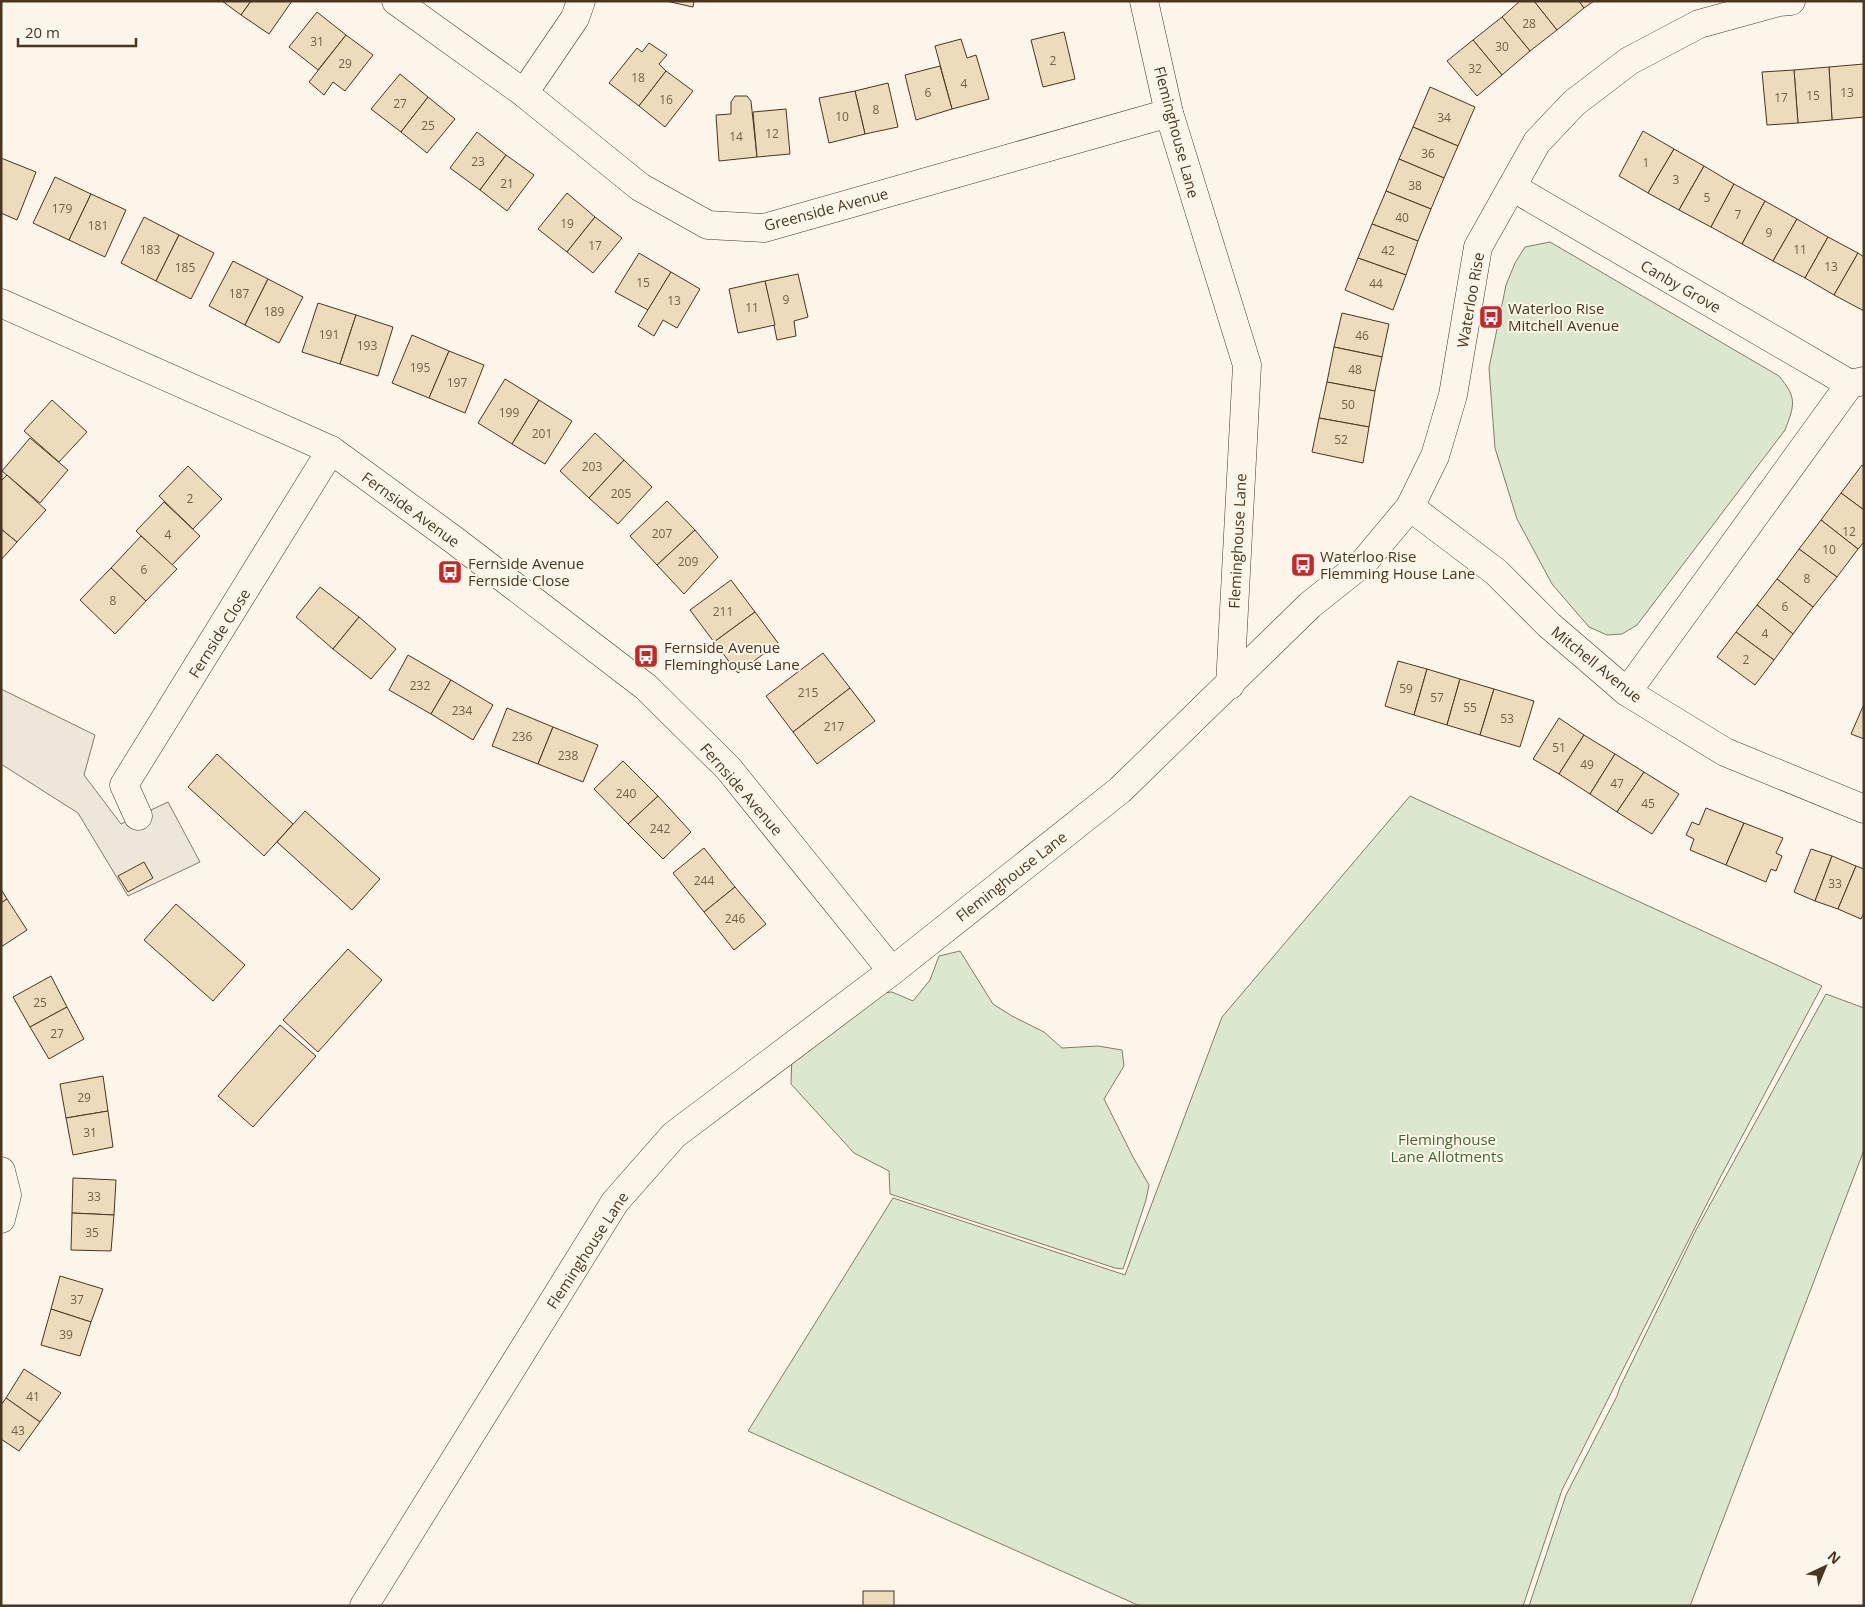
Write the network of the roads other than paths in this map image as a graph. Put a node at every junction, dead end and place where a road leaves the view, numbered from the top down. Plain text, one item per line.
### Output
1 (396, 1) edge
2 (581, 1) edge
3 (1144, 1) edge
4 (1791, 1) edge
5 (524, 93) junction
6 (1169, 113) junction
7 (1512, 187) junction
8 (1, 303) edge
9 (1857, 383) edge
10 (331, 450) junction
11 (1410, 507) junction
12 (1230, 685) junction
13 (1627, 692) junction
14 (1864, 809) edge
15 (138, 816) dead end
16 (892, 971) junction
17 (1, 1171) edge
18 (1, 1219) edge
19 (364, 1606) edge

1 - 5 street, Greenside Avenue
2 - 5 street
3 - 6 street, Fleminghouse Lane
4 - 7 street, Waterloo Rise
5 - 6 street, Greenside Avenue
6 - 12 street, Fleminghouse Lane
7 - 9 street, Canby Grove
7 - 11 street, Waterloo Rise
8 - 10 street, Fernside Avenue
9 - 13 street, Canby Grove
10 - 15 street, Fernside Close
10 - 16 street, Fernside Avenue
11 - 12 street, Waterloo Rise
11 - 13 street, Mitchell Avenue
12 - 16 street, Fleminghouse Lane
13 - 14 street, Mitchell Avenue
16 - 19 street, Fleminghouse Lane
17 - 18 street

